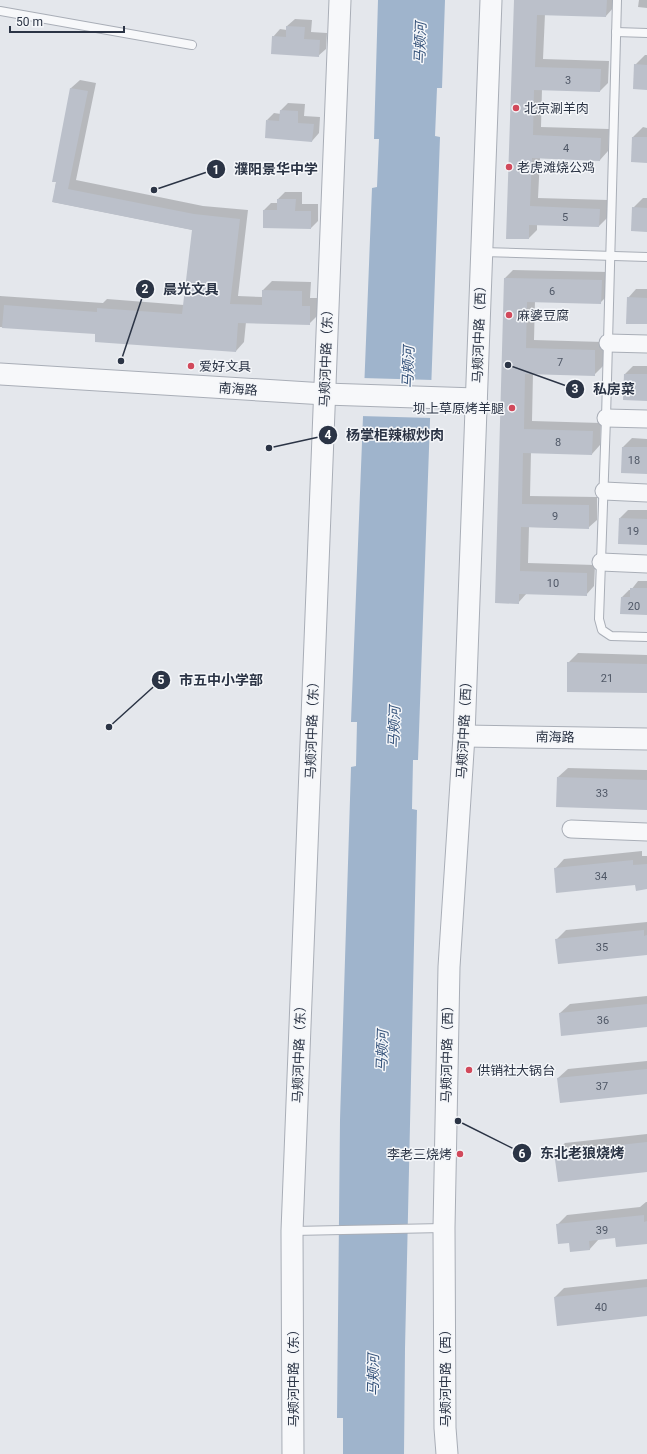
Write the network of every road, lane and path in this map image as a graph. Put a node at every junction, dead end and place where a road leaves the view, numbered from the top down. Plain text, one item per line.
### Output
1 (340, 0) edge
2 (491, 0) edge
3 (617, 0) edge
4 (0, 10) edge
5 (616, 32) junction
6 (647, 33) edge
7 (192, 46) dead end
8 (481, 252) junction
9 (611, 256) junction
10 (647, 257) edge
11 (608, 343) junction
12 (647, 344) edge
13 (0, 374) edge
14 (325, 394) junction
15 (476, 400) junction
16 (606, 418) junction
17 (647, 419) edge
18 (604, 491) junction
19 (647, 493) edge
20 (601, 562) junction
21 (647, 564) edge
22 (647, 637) edge
23 (464, 736) junction
24 (647, 739) edge
25 (571, 829) dead end
26 (647, 832) edge
27 (444, 1228) junction
28 (292, 1231) junction
29 (293, 1454) edge
30 (447, 1454) edge

1 - 14 street, 马颊河中路（东）
2 - 8 street, 马颊河中路（西）
3 - 5 lane
4 - 7 lane
5 - 6 lane
5 - 9 lane
8 - 9 lane
8 - 15 street, 马颊河中路（西）
9 - 10 lane
9 - 11 lane
11 - 12 street
11 - 16 lane
13 - 14 street, 南海路
14 - 15 street, 南海路
14 - 28 street, 马颊河中路（东）
15 - 23 street, 马颊河中路（西）
16 - 17 street
16 - 18 lane
18 - 19 street
18 - 20 lane
20 - 21 street
20 - 22 lane
23 - 24 street, 南海路
23 - 27 street, 马颊河中路（西）
25 - 26 street
27 - 28 lane
27 - 30 street, 马颊河中路（西）
28 - 29 street, 马颊河中路（东）

